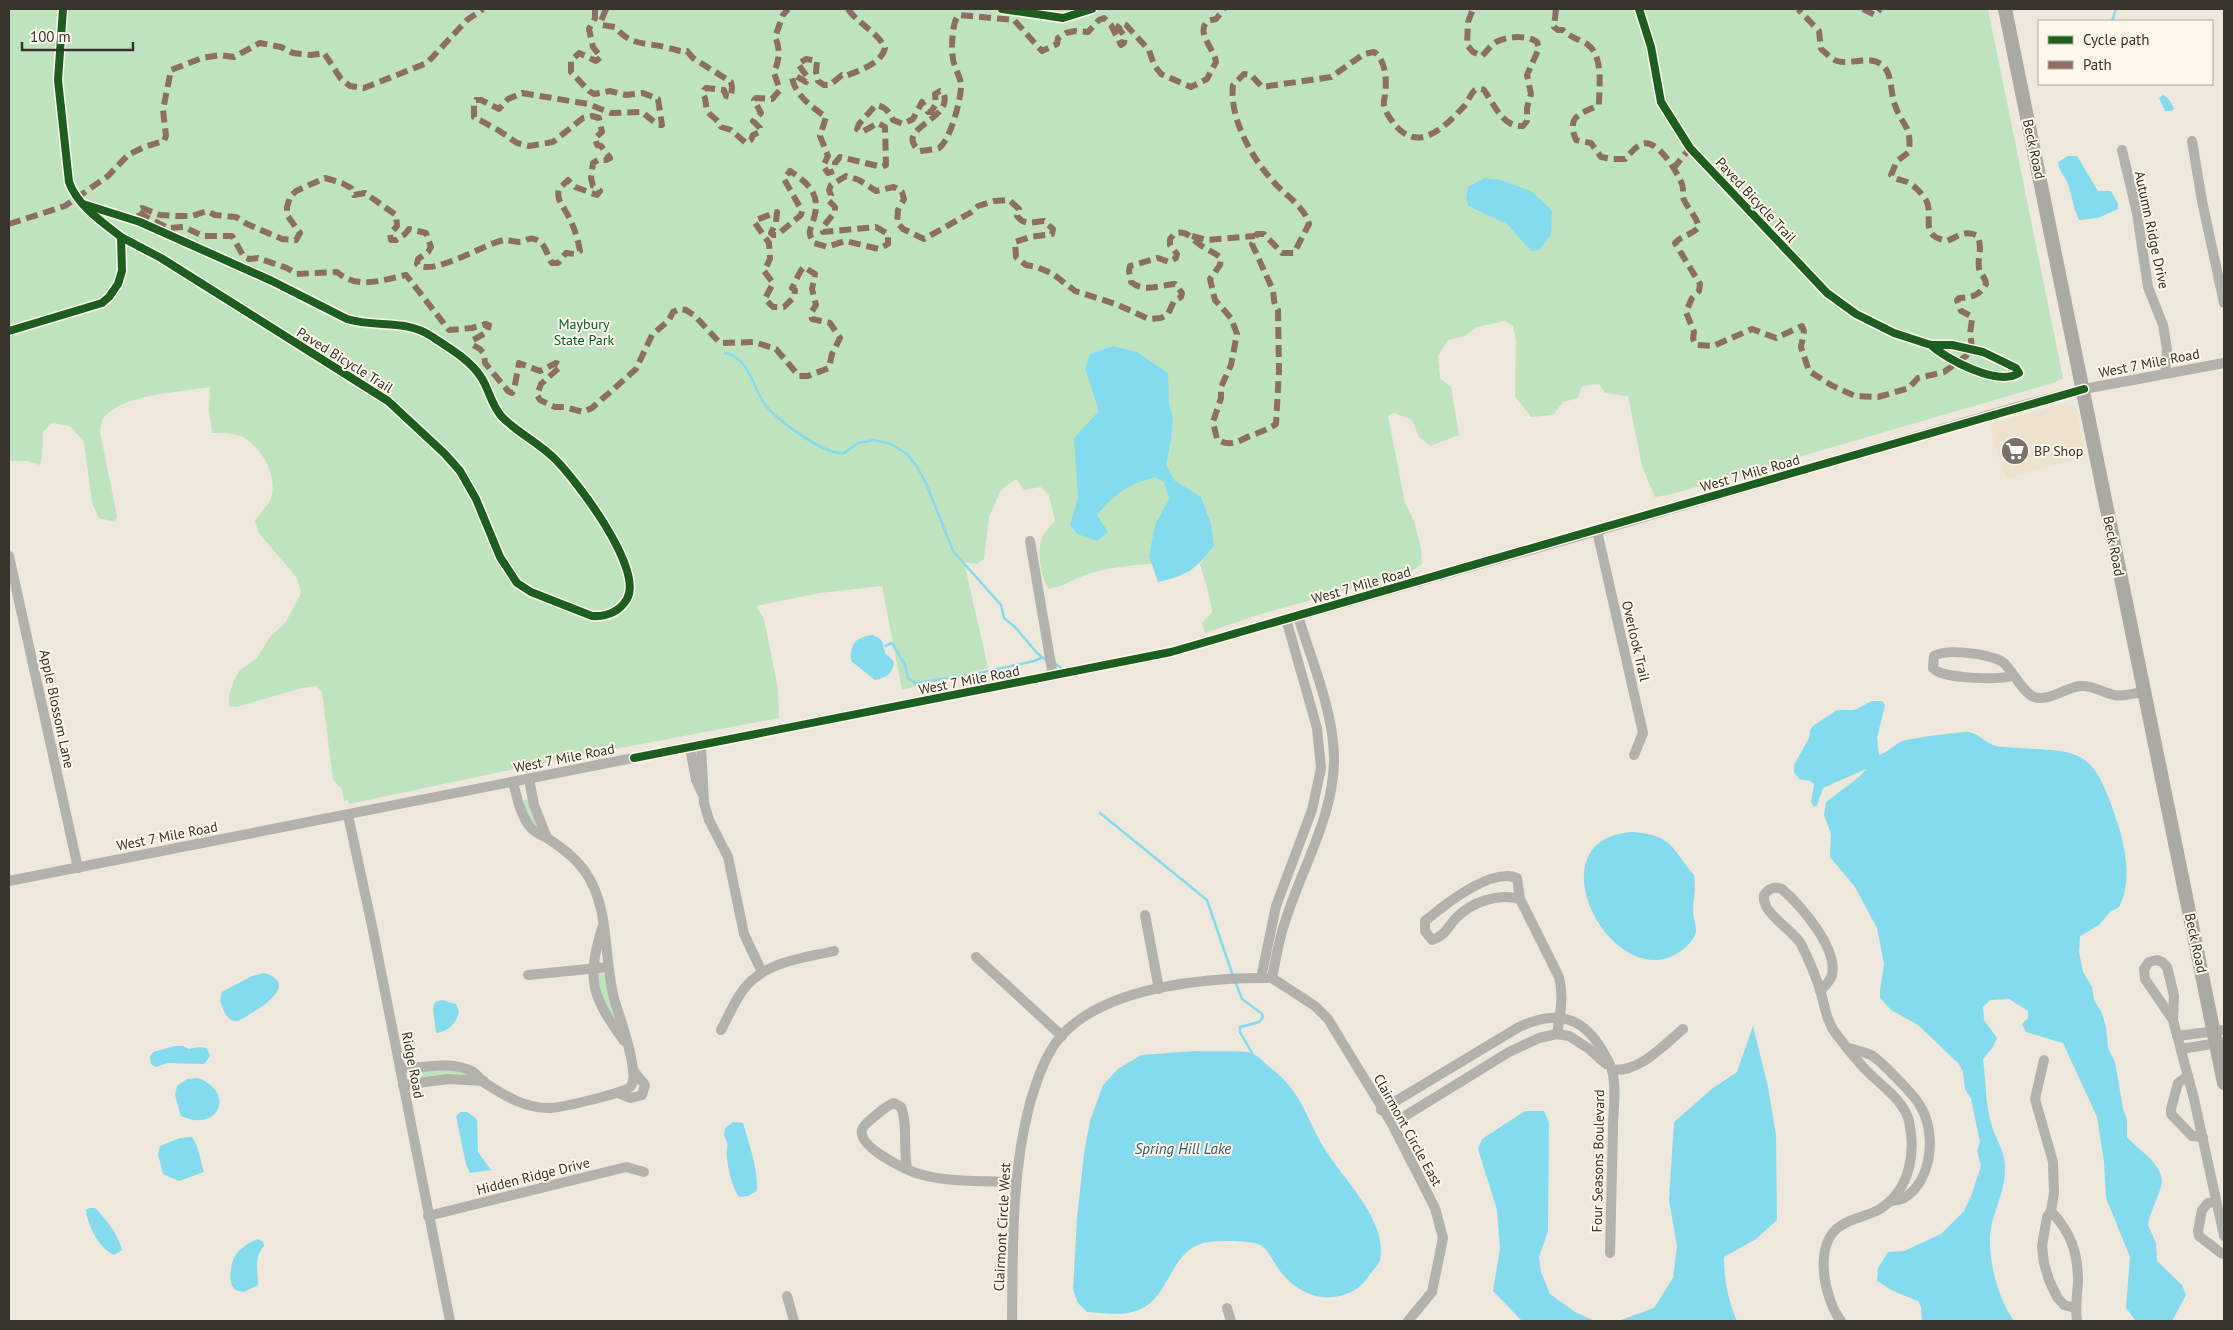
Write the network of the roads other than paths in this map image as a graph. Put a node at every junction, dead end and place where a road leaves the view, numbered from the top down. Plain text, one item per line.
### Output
1 (2005, 9) edge
2 (2192, 141) dead end
3 (2122, 150) dead end
4 (2224, 303) edge
5 (2224, 363) edge
6 (2165, 374) junction
7 (2084, 389) junction
8 (1597, 531) junction
9 (1030, 541) dead end
10 (9, 556) edge
11 (1298, 616) junction
12 (1286, 620) junction
13 (1053, 676) junction
14 (2012, 676) junction
15 (2144, 692) junction
16 (1325, 705) junction
17 (1312, 709) junction
18 (702, 746) junction
19 (690, 748) junction
20 (1634, 755) dead end
21 (529, 779) junction
22 (513, 782) junction
23 (1318, 788) junction
24 (1331, 790) junction
25 (703, 796) junction
26 (348, 815) junction
27 (547, 838) junction
28 (78, 868) junction
29 (1288, 877) junction
30 (1300, 881) junction
31 (9, 882) edge
32 (1520, 899) junction
33 (1145, 915) dead end
34 (603, 924) junction
35 (834, 951) dead end
36 (976, 957) dead end
37 (608, 967) junction
38 (593, 968) junction
39 (762, 972) junction
40 (528, 975) dead end
41 (1260, 978) junction
42 (1272, 978) junction
43 (1159, 989) junction
44 (1820, 990) junction
45 (1560, 1018) junction
46 (2173, 1020) junction
47 (1683, 1029) dead end
48 (721, 1030) dead end
49 (1557, 1034) junction
50 (1062, 1036) junction
51 (2177, 1036) junction
52 (2220, 1036) edge
53 (626, 1044) junction
54 (1489, 1045) junction
55 (1848, 1047) junction
56 (2181, 1049) junction
57 (1498, 1059) junction
58 (2044, 1060) dead end
59 (400, 1068) junction
60 (1449, 1069) junction
61 (1612, 1070) junction
62 (2188, 1076) junction
63 (484, 1082) junction
64 (2224, 1083) edge
65 (1458, 1084) junction
66 (403, 1085) junction
67 (1381, 1110) junction
68 (1392, 1124) junction
69 (1928, 1129) junction
70 (1911, 1134) junction
71 (2203, 1138) junction
72 (907, 1168) junction
73 (644, 1172) dead end
74 (1015, 1183) junction
75 (1890, 1201) junction
76 (2216, 1202) junction
77 (2052, 1211) junction
78 (428, 1216) junction
79 (2224, 1236) edge
80 (1610, 1253) dead end
81 (2224, 1254) edge
82 (787, 1296) dead end
83 (1227, 1308) dead end
84 (2076, 1308) junction
85 (1415, 1319) edge
86 (450, 1321) edge
87 (794, 1321) edge
88 (1012, 1321) edge
89 (1231, 1321) edge
90 (1841, 1321) edge
91 (2077, 1321) edge

1 - 7 main road, Beck Road
2 - 4 street
3 - 6 street, Autumn Ridge Drive
5 - 6 street, West 7 Mile Road
6 - 7 street, West 7 Mile Road
7 - 8 street, West 7 Mile Road
7 - 15 main road, Beck Road
8 - 11 street, West 7 Mile Road
8 - 20 street, Overlook Trail
9 - 13 street
10 - 28 street, Apple Blossom Lane
11 - 12 street, West 7 Mile Road
11 - 16 street
12 - 13 street, West 7 Mile Road
12 - 17 street
13 - 18 street, West 7 Mile Road
14 - 14 street
14 - 15 street
15 - 52 main road, Beck Road
16 - 17 street
16 - 24 street
17 - 23 street
18 - 19 street, West 7 Mile Road
18 - 25 street
19 - 21 street, West 7 Mile Road
19 - 25 street
21 - 22 street, West 7 Mile Road
21 - 27 street
22 - 26 street, West 7 Mile Road
22 - 27 street
23 - 24 street
23 - 29 street
24 - 30 street
25 - 39 street
26 - 28 street, West 7 Mile Road
26 - 59 street, Ridge Road
27 - 34 street
28 - 31 street, West 7 Mile Road
29 - 30 street
29 - 41 street
30 - 42 street
32 - 32 street
32 - 45 street
33 - 43 street
34 - 37 street
34 - 38 street
35 - 39 street
36 - 50 street
37 - 38 street
37 - 53 street
38 - 40 street
38 - 53 street
39 - 48 street
41 - 42 street, Clairmont Circle West
41 - 43 street, Clairmont Circle West
42 - 67 street, Clairmont Circle East
43 - 50 street, Clairmont Circle West
44 - 44 street
44 - 55 street
45 - 49 street
45 - 54 street, Four Seasons Boulevard
45 - 61 street, Four Seasons Boulevard
46 - 46 street
46 - 51 street
47 - 61 street
49 - 57 street
49 - 61 street, Four Seasons Boulevard
50 - 74 street, Clairmont Circle West
51 - 52 street
51 - 56 street
52 - 56 street
52 - 64 main road, Beck Road
53 - 63 street
54 - 57 street
54 - 60 street, Four Seasons Boulevard
55 - 69 street
55 - 70 street
56 - 62 street
57 - 65 street
58 - 77 street
59 - 63 street
59 - 66 street, Ridge Road
60 - 65 street
60 - 67 street, Four Seasons Boulevard
61 - 80 street, Four Seasons Boulevard
62 - 71 street
62 - 71 street
63 - 66 street
65 - 68 street
66 - 78 street, Ridge Road
67 - 68 street, Clairmont Circle East
68 - 85 street, Clairmont Circle East
69 - 70 street
69 - 75 street
70 - 75 street
71 - 76 street
72 - 72 street
72 - 74 street
73 - 78 street, Hidden Ridge Drive
74 - 88 street, Clairmont Circle West
75 - 90 street
76 - 79 street
76 - 81 street
77 - 84 street
77 - 84 street
78 - 86 street, Ridge Road
82 - 87 street
83 - 89 street
84 - 91 street

